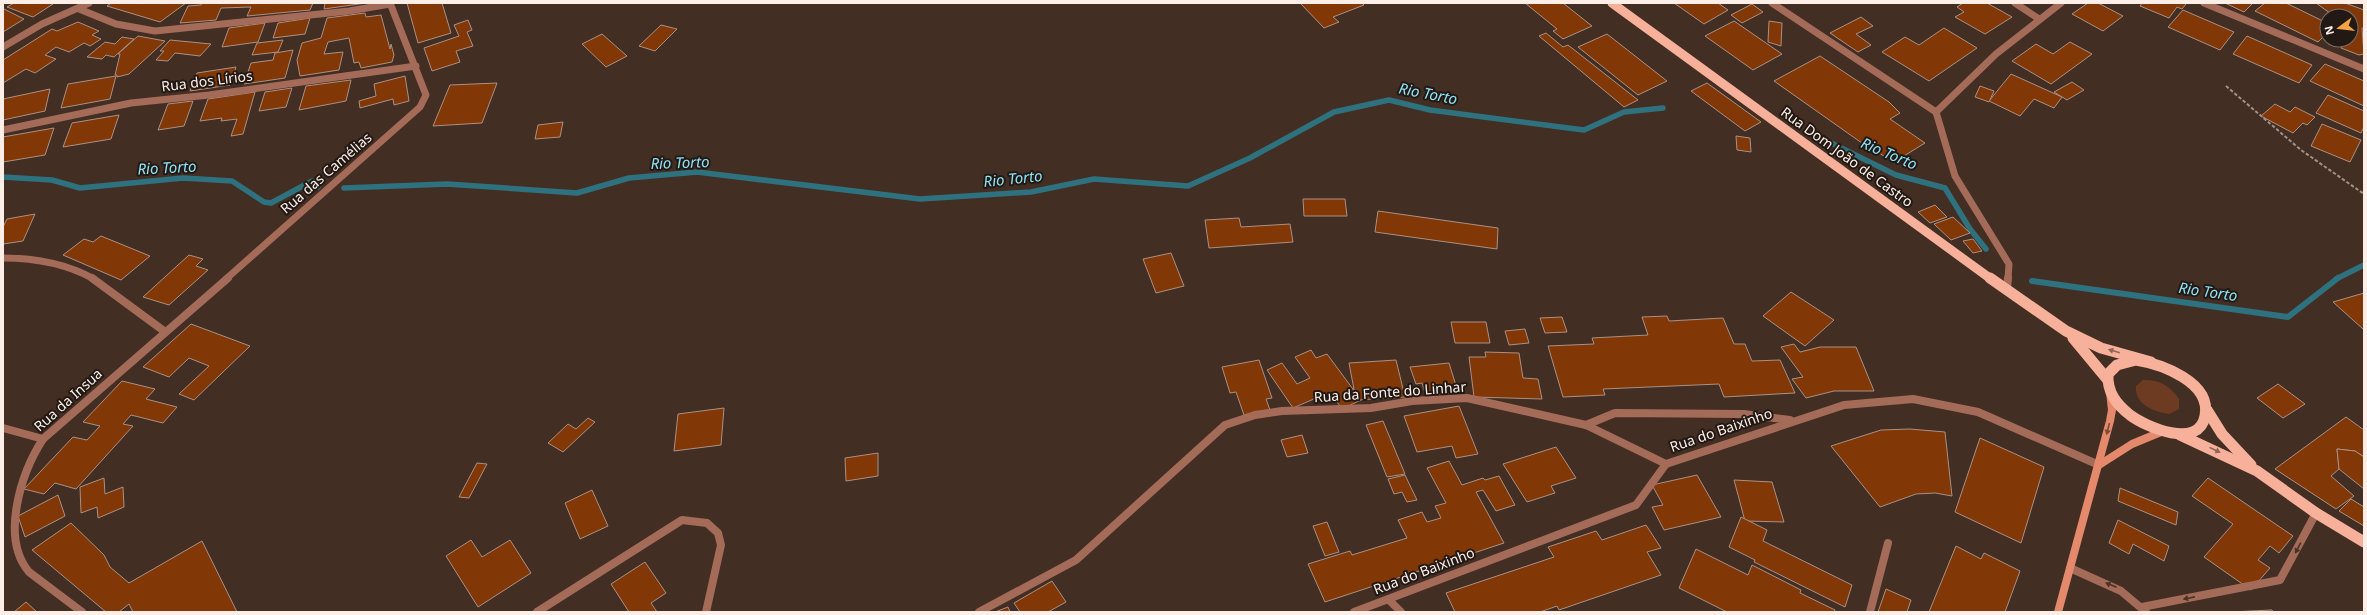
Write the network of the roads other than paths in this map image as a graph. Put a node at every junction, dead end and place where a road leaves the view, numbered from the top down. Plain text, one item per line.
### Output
1 (89, 3) edge
2 (390, 3) edge
3 (1612, 3) edge
4 (1772, 3) edge
5 (2015, 3) edge
6 (2061, 3) edge
7 (2204, 3) edge
8 (79, 9) junction
9 (2039, 19) junction
10 (3, 46) edge
11 (416, 66) junction
12 (2364, 69) edge
13 (1936, 112) junction
14 (3, 130) edge
15 (3, 258) edge
16 (2007, 288) junction
17 (164, 331) junction
18 (2066, 331) junction
19 (2151, 362) junction
20 (2107, 378) junction
21 (2109, 392) junction
22 (2207, 410) junction
23 (1793, 420) junction
24 (1586, 425) junction
25 (3, 428) edge
26 (2161, 432) junction
27 (2179, 434) junction
28 (43, 439) junction
29 (1666, 464) junction
30 (2099, 465) junction
31 (2257, 471) junction
32 (2316, 513) junction
33 (2364, 542) edge
34 (1888, 543) dead end
35 (2070, 568) junction
36 (1388, 600) junction
37 (2144, 610) edge
38 (82, 612) edge
39 (537, 612) edge
40 (706, 612) edge
41 (979, 612) edge
42 (1354, 612) edge
43 (1401, 612) edge
44 (1870, 612) edge
45 (2058, 612) edge

1 - 8 street
2 - 8 street
2 - 11 street, Rua das Camélias
3 - 16 main road, Rua Dom João de Castro
4 - 13 street
5 - 9 street
6 - 9 street
7 - 12 street
8 - 10 street
9 - 13 street
11 - 14 street, Rua dos Lírios
11 - 17 street, Rua das Camélias
13 - 16 street
15 - 17 street
16 - 18 main road, Rua Dom João de Castro
17 - 28 street, Rua da Insua
19 -> 18 main road, Rua Dom João de Castro
18 - 20 main road, Rua Dom João de Castro
19 - 20 main road
19 - 22 main road
20 - 21 main road
21 - 26 main road
21 -> 30 main road
22 - 27 main road
22 - 31 main road
23 - 24 street
23 - 29 street, Rua do Baixinho
23 - 30 street, Rua do Baixinho
24 - 29 street, Rua da Fonte do Linhar
24 - 41 street, Rua da Fonte do Linhar
25 - 28 street
26 - 27 main road
26 - 30 main road
27 -> 31 main road
28 - 38 street, Rua da Insua
29 - 36 street, Rua do Baixinho
30 - 35 main road
31 - 32 main road
32 - 33 main road
32 -> 37 street
34 - 44 street
37 -> 35 street
35 - 45 main road
36 - 42 street, Rua do Baixinho
36 - 43 street
39 - 40 street

